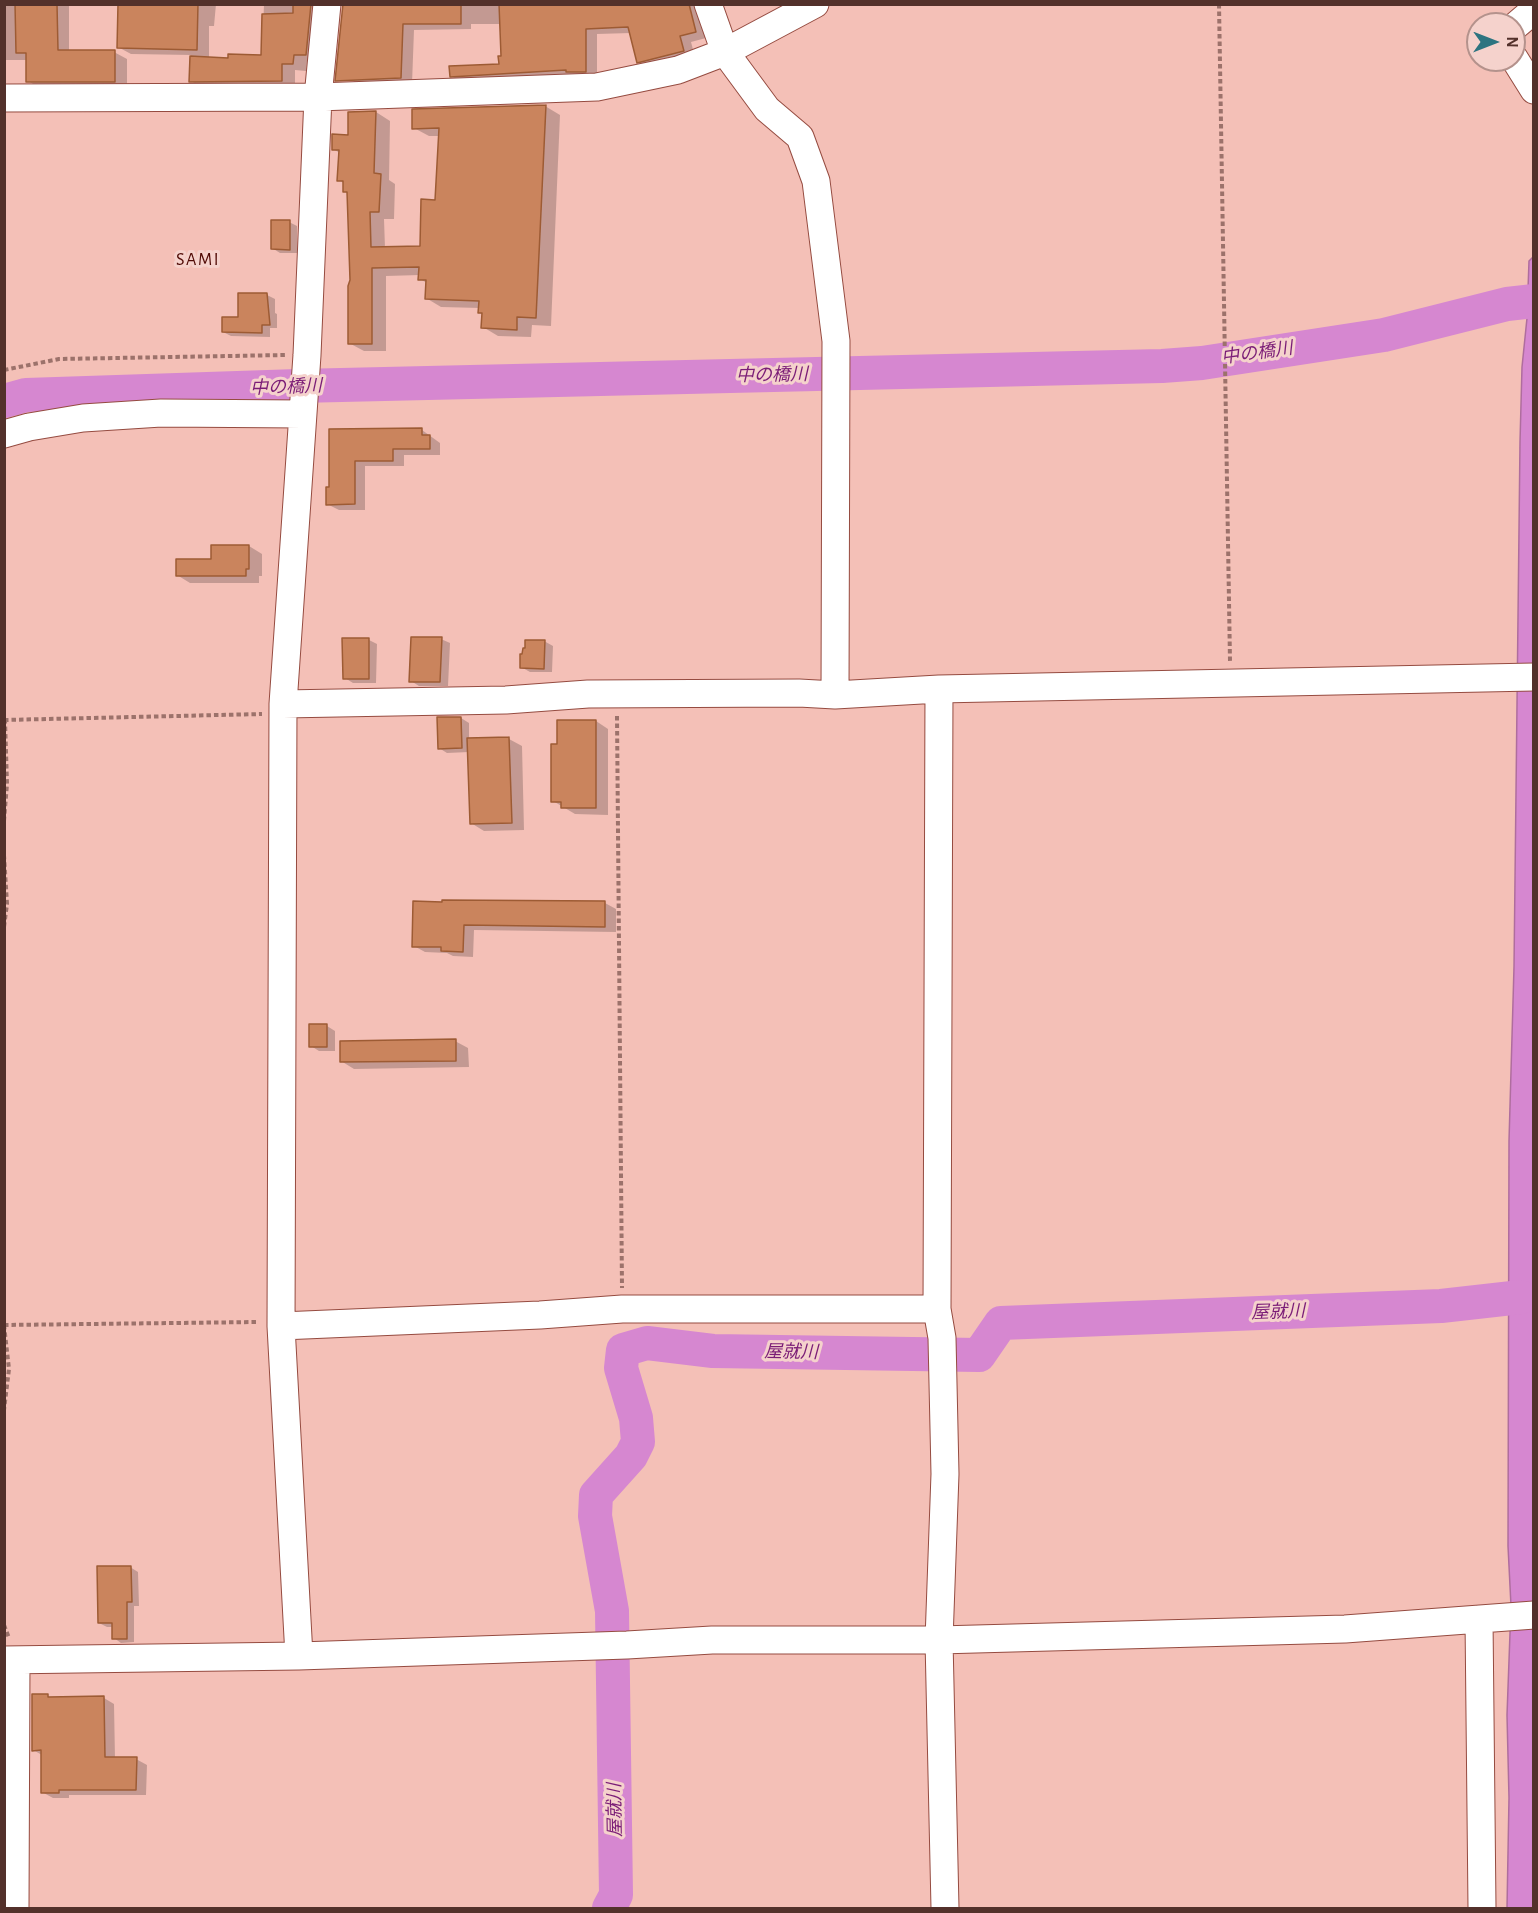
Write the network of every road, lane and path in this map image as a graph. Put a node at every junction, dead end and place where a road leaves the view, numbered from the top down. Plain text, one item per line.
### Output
1 (327, 4) edge
2 (708, 4) edge
3 (814, 4) edge
4 (1219, 4) edge
5 (725, 52) junction
6 (1522, 72) edge
7 (1533, 90) edge
8 (318, 97) junction
9 (4, 99) edge
10 (307, 355) junction
11 (4, 370) edge
12 (303, 414) junction
13 (4, 435) edge
14 (1533, 677) edge
15 (1231, 683) junction
16 (939, 689) junction
17 (617, 694) junction
18 (835, 695) junction
19 (283, 709) junction
20 (5, 720) edge
21 (4, 821) edge
22 (4, 855) edge
23 (4, 927) edge
24 (622, 1309) junction
25 (937, 1309) junction
26 (281, 1324) junction
27 (4, 1325) edge
28 (4, 1410) edge
29 (1533, 1615) edge
30 (1482, 1618) junction
31 (939, 1640) junction
32 (299, 1656) junction
33 (10, 1660) edge
34 (15, 1908) edge
35 (945, 1908) edge
36 (1482, 1908) edge

1 - 8 street
2 - 5 street
3 - 5 street
4 - 15 path
5 - 8 street
5 - 18 street
6 - 7 street
8 - 9 street
8 - 10 street
10 - 11 path
10 - 12 street
12 - 13 street
12 - 19 street
14 - 15 street
15 - 16 street
16 - 18 street
16 - 25 street
17 - 18 street
17 - 19 street
17 - 24 path
19 - 20 path
19 - 26 street
20 - 21 path
22 - 23 path
24 - 25 street
24 - 26 street
25 - 31 street
26 - 27 path
26 - 32 street
27 - 28 path
29 - 30 street
30 - 31 street
30 - 36 street
31 - 32 street
31 - 35 street
32 - 33 street
33 - 34 street

